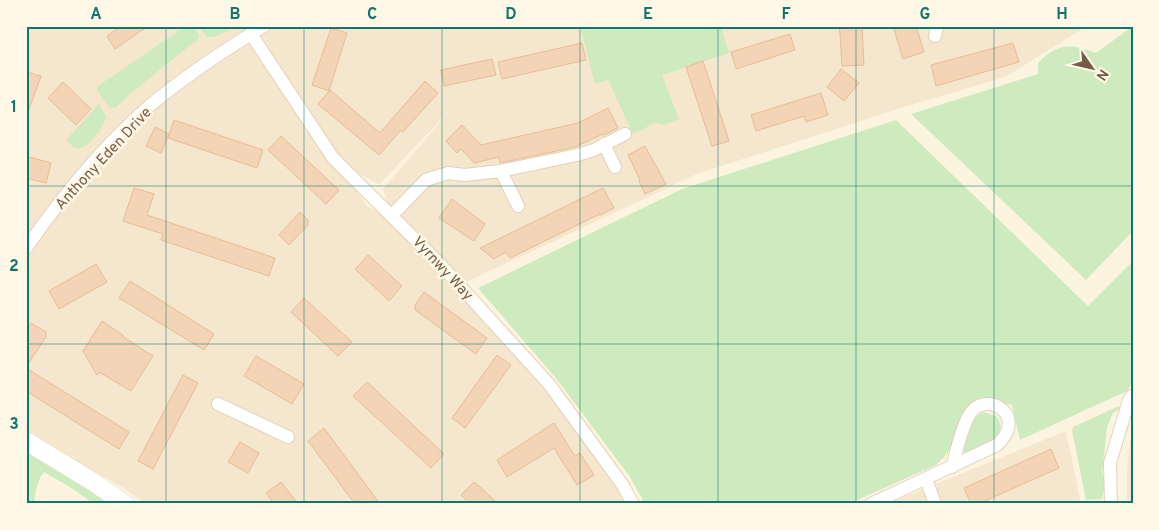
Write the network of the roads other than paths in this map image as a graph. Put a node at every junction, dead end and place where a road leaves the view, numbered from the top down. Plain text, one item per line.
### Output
1 (264, 26) edge
2 (252, 34) junction
3 (625, 134) dead end
4 (604, 144) junction
5 (615, 167) dead end
6 (502, 171) junction
7 (518, 206) dead end
8 (392, 215) junction
9 (26, 248) edge
10 (1133, 395) edge
11 (218, 404) dead end
12 (288, 437) dead end
13 (26, 442) edge
14 (952, 466) junction
15 (926, 479) junction
16 (125, 504) edge
17 (633, 504) edge
18 (871, 504) edge
19 (935, 504) edge
20 (1111, 504) edge

1 - 2 street, Anthony Eden Drive
2 - 8 street, Vyrnwy Way
2 - 9 street, Anthony Eden Drive
3 - 4 street
4 - 5 street
4 - 6 street
6 - 7 street
6 - 8 street
8 - 17 street, Vyrnwy Way
10 - 20 street
11 - 12 street
13 - 16 street
14 - 14 street
14 - 15 street
15 - 18 street
15 - 19 street

